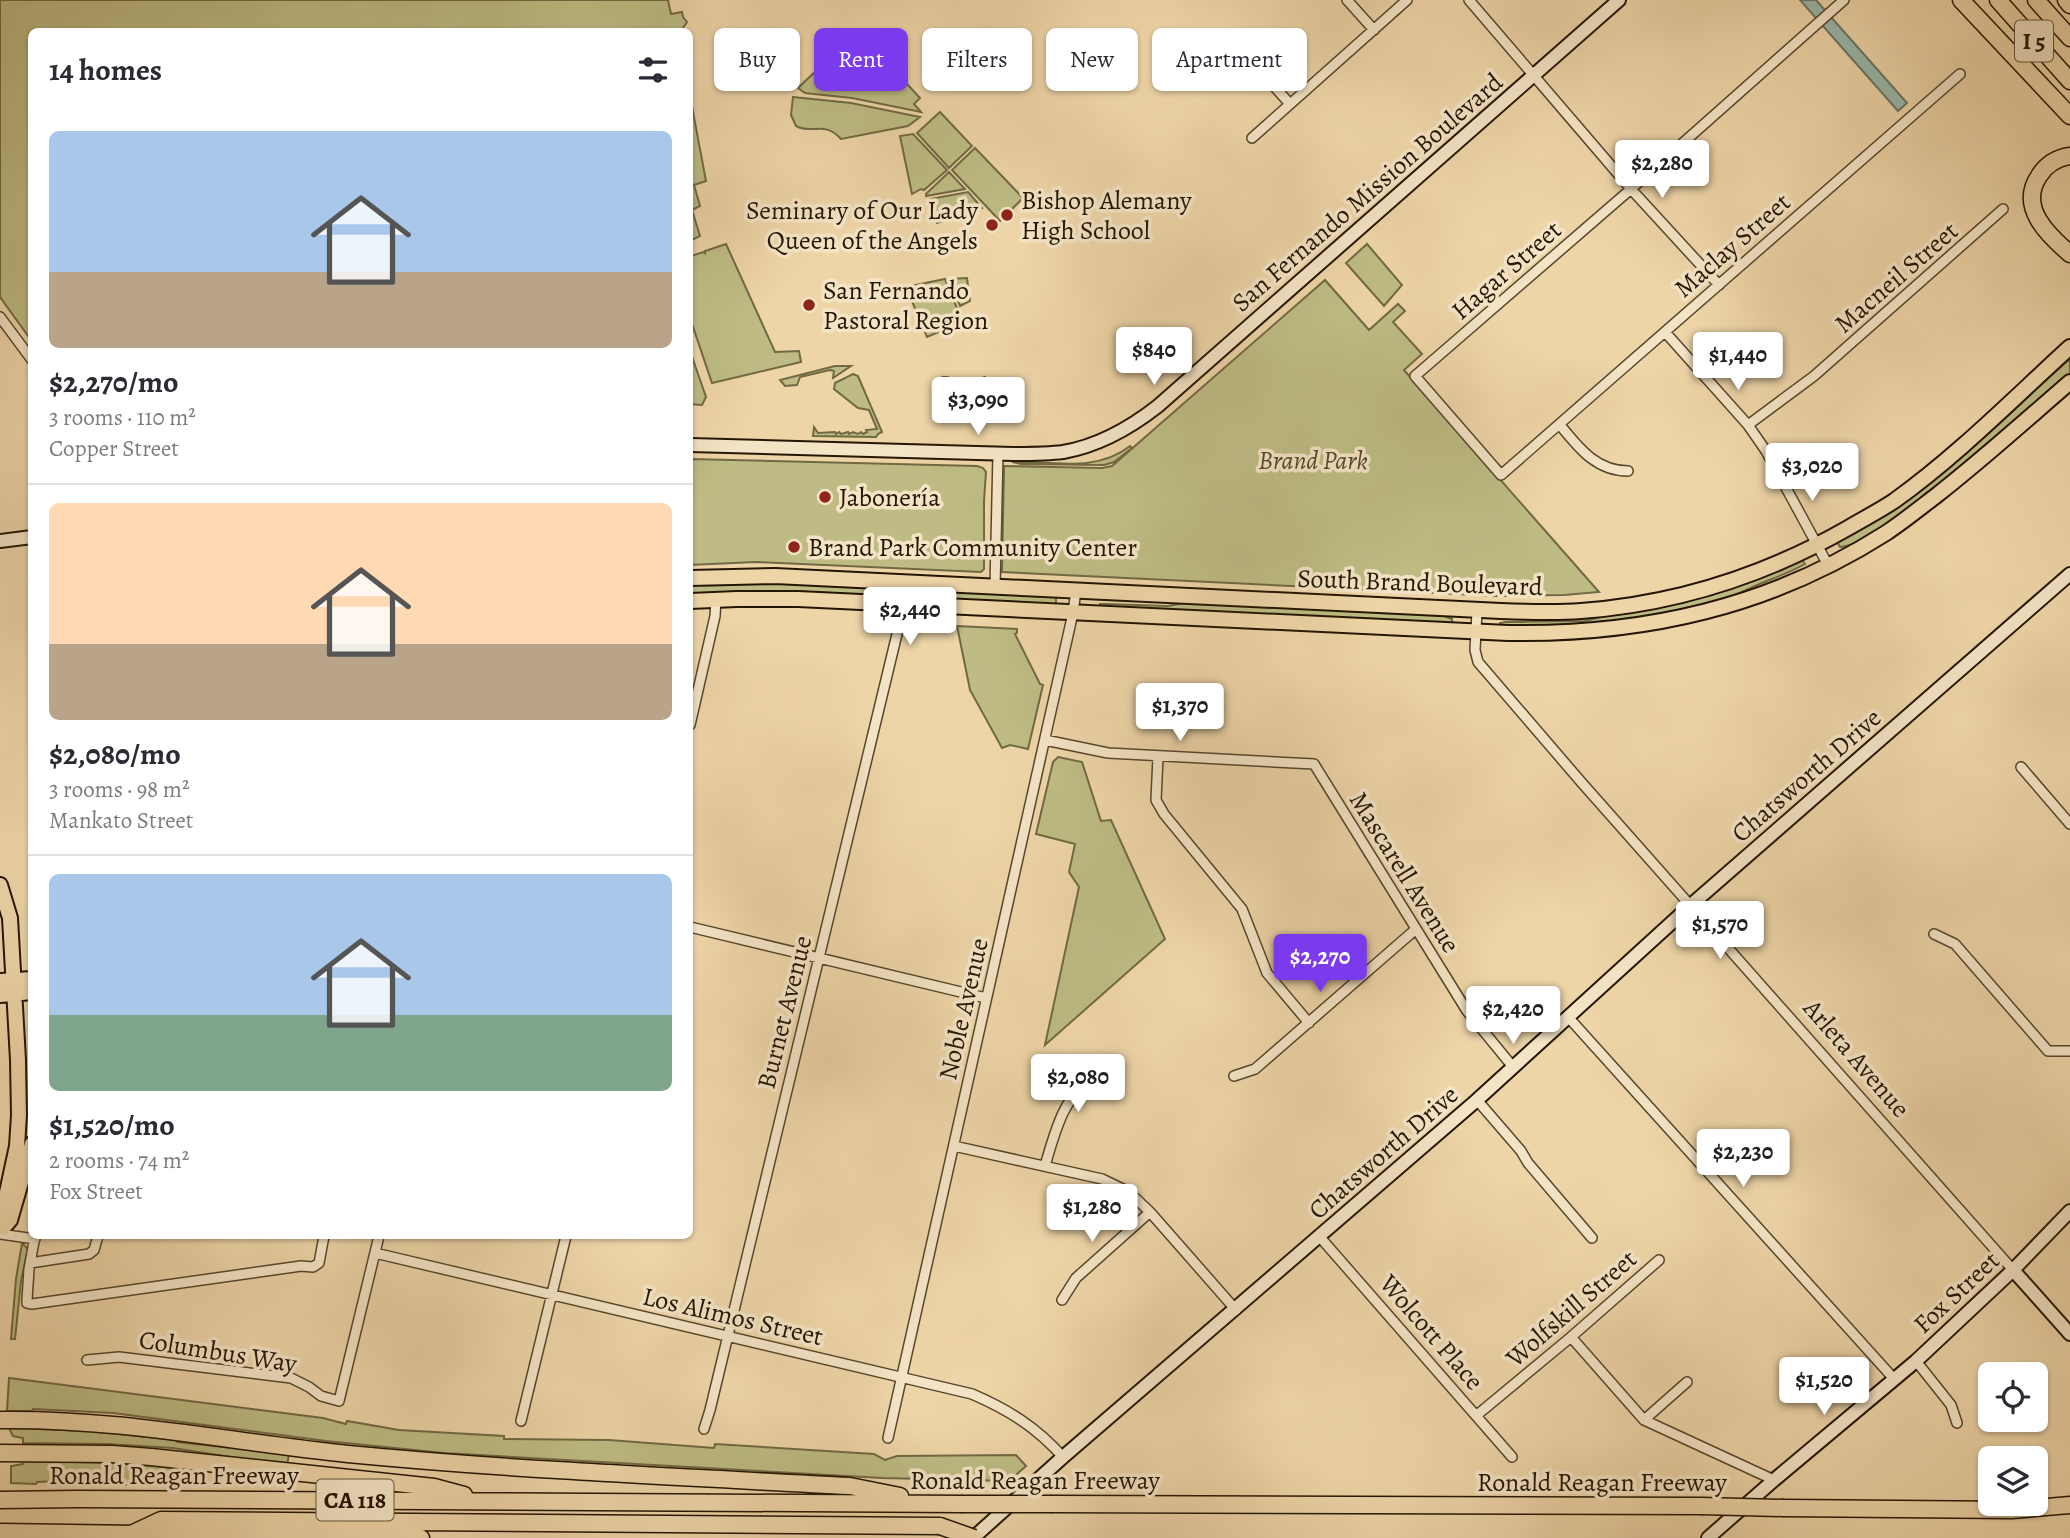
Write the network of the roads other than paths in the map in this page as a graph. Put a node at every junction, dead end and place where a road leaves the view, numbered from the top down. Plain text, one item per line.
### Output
1 (1347, 0) edge
2 (1407, 0) edge
3 (1469, 0) edge
4 (1619, 0) edge
5 (1844, 0) edge
6 (1961, 0) edge
7 (1998, 0) edge
8 (2012, 0) edge
9 (2036, 0) edge
10 (2066, 0) edge
11 (2070, 5) edge
12 (1374, 30) junction
13 (2070, 38) edge
14 (2070, 66) edge
15 (1959, 74) dead end
16 (1534, 75) junction
17 (2070, 81) edge
18 (1278, 91) edge
19 (1290, 104) junction
20 (2070, 116) edge
21 (1252, 138) dead end
22 (2070, 156) edge
23 (1631, 189) junction
24 (2003, 209) dead end
25 (2070, 254) edge
26 (1719, 285) junction
27 (0, 317) edge
28 (1665, 332) junction
29 (2070, 347) edge
30 (28, 355) edge
31 (2070, 382) edge
32 (1560, 425) junction
33 (1748, 425) junction
34 (693, 445) edge
35 (998, 454) junction
36 (1628, 471) dead end
37 (1501, 475) joint
38 (28, 538) edge
39 (0, 541) edge
40 (1818, 545) junction
41 (1828, 565) junction
42 (2070, 574) edge
43 (693, 578) edge
44 (995, 586) junction
45 (1076, 590) junction
46 (716, 599) junction
47 (693, 601) edge
48 (904, 605) junction
49 (1477, 611) junction
50 (1073, 613) junction
51 (1475, 632) junction
52 (693, 712) edge
53 (1045, 740) junction
54 (1158, 757) junction
55 (2021, 767) dead end
56 (2070, 824) edge
57 (0, 886) edge
58 (1691, 905) junction
59 (693, 928) edge
60 (1416, 929) junction
61 (1934, 934) dead end
62 (819, 958) junction
63 (28, 980) edge
64 (7, 987) edge
65 (28, 991) edge
66 (986, 998) junction
67 (1569, 1018) junction
68 (1309, 1023) junction
69 (2070, 1051) edge
70 (1116, 1064) dead end
71 (1513, 1067) junction
72 (1234, 1076) dead end
73 (1477, 1100) junction
74 (954, 1146) junction
75 (28, 1158) edge
76 (1045, 1166) junction
77 (2070, 1211) edge
78 (1150, 1212) junction
79 (0, 1225) edge
80 (0, 1233) edge
81 (28, 1236) edge
82 (1319, 1236) junction
83 (1592, 1238) dead end
84 (35, 1239) edge
85 (97, 1239) edge
86 (323, 1239) edge
87 (379, 1239) edge
88 (565, 1239) edge
89 (375, 1253) junction
90 (1659, 1259) dead end
91 (30, 1263) junction
92 (2013, 1270) junction
93 (552, 1295) junction
94 (1062, 1300) dead end
95 (1236, 1310) junction
96 (2070, 1334) edge
97 (727, 1336) junction
98 (1571, 1337) junction
99 (87, 1360) dead end
100 (1916, 1361) junction
101 (902, 1378) junction
102 (1895, 1380) junction
103 (1687, 1382) dead end
104 (1477, 1415) junction
105 (8, 1420) edge
106 (1644, 1420) junction
107 (521, 1421) dead end
108 (1957, 1423) dead end
109 (704, 1429) dead end
110 (888, 1437) dead end
111 (0, 1453) edge
112 (1063, 1457) junction
113 (1512, 1457) dead end
114 (1774, 1480) junction
115 (7, 1500) edge
116 (219, 1500) junction
117 (491, 1501) junction
118 (873, 1503) junction
119 (937, 1504) junction
120 (2070, 1505) edge
121 (2048, 1507) edge
122 (1978, 1510) edge
123 (2048, 1511) edge
124 (2070, 1511) edge
125 (7, 1532) edge
126 (69, 1533) junction
127 (131, 1534) junction
128 (46, 1538) edge
129 (421, 1538) edge
130 (974, 1538) edge
131 (1708, 1538) edge

1 - 12 street
2 - 12 street
3 - 16 street
4 - 16 main road, San Fernando Mission Boulevard
5 - 23 street, Hagar Street
6 - 20 highway
7 - 17 highway, I 5
8 - 14 highway
9 - 13 highway, I 5
10 - 11 highway
12 - 19 street
15 - 26 street, Maclay Street
16 - 23 street
16 - 35 main road, San Fernando Mission Boulevard
18 - 19 street
19 - 21 street
22 - 25 highway
23 - 26 street
23 - 37 street, Hagar Street
24 - 33 street, Macneil Street
26 - 28 street, Maclay Street
27 - 30 street
28 - 32 street, Maclay Street
28 - 33 street
29 - 40 main road, South Brand Boulevard
31 - 41 main road, South Brand Boulevard
32 - 36 street
32 - 37 street, Maclay Street
33 - 40 street
34 - 35 main road, San Fernando Mission Boulevard
35 - 44 street
38 - 39 main road
40 - 41 street
40 - 49 main road, South Brand Boulevard
41 - 51 main road, South Brand Boulevard
42 - 58 main road, Chatsworth Drive
43 - 44 main road, South Brand Boulevard
44 - 45 main road, South Brand Boulevard
45 - 49 main road, South Brand Boulevard
45 - 50 street, Noble Avenue
46 - 47 main road, South Brand Boulevard
46 - 48 main road, South Brand Boulevard
46 - 52 street
48 - 50 main road, South Brand Boulevard
48 - 62 street, Burnet Avenue
49 - 51 street, Arleta Avenue
50 - 51 main road, South Brand Boulevard
50 - 53 street, Noble Avenue
51 - 58 street, Arleta Avenue
53 - 54 street
53 - 66 street, Noble Avenue
54 - 60 street, Mascarell Avenue
54 - 68 street
55 - 56 street
57 - 64 main road
58 - 67 main road, Chatsworth Drive
58 - 92 street, Arleta Avenue
59 - 62 street
60 - 68 street
60 - 71 street, Mascarell Avenue
61 - 69 street
62 - 66 street
62 - 97 street, Burnet Avenue
63 - 64 main road
64 - 65 main road
64 - 79 main road
66 - 74 street, Noble Avenue
67 - 71 main road, Chatsworth Drive
67 - 102 street
68 - 72 street
70 - 76 street
71 - 73 main road, Chatsworth Drive
73 - 82 main road, Chatsworth Drive
73 - 83 street
74 - 76 street
74 - 101 street, Noble Avenue
75 - 80 main road
76 - 78 street
77 - 92 main road, Fox Street
78 - 94 street
78 - 95 street
80 - 81 street
82 - 95 main road, Chatsworth Drive
82 - 104 street, Wolcott Place
84 - 91 street
85 - 91 street
86 - 91 street
87 - 89 street
88 - 93 street
89 - 93 street, Los Alimos Street
89 - 99 street, Columbus Way
90 - 98 street, Wolfskill Street
92 - 96 main road, Arleta Avenue
92 - 100 main road, Fox Street
93 - 97 street, Los Alimos Street
93 - 107 street
95 - 112 main road, Chatsworth Drive
97 - 101 street, Los Alimos Street
97 - 109 street, Burnet Avenue
98 - 104 street, Wolfskill Street
98 - 106 street
100 - 102 main road, Fox Street
100 - 108 street
101 - 110 street, Noble Avenue
101 - 112 street, Los Alimos Street
102 - 114 main road, Fox Street
103 - 106 street
104 - 113 street, Wolcott Place
105 - 119 highway
106 - 114 street
111 - 117 highway
112 - 130 main road, Chatsworth Drive
114 - 131 main road, Fox Street
115 - 116 highway, Ronald Reagan Freeway / CA 118
116 - 117 highway, Ronald Reagan Freeway / CA 118
116 - 118 highway, CA 118
117 - 118 highway, Ronald Reagan Freeway / CA 118
118 - 119 highway, Ronald Reagan Freeway / CA 118
119 - 122 highway, Ronald Reagan Freeway / CA 118, bridge
120 - 121 highway, Ronald Reagan Freeway / CA 118
123 - 124 highway
125 - 126 highway, CA 118
126 - 127 highway, CA 118
126 - 128 highway
127 - 129 highway, CA 118
127 - 130 highway, CA 118, bridge

